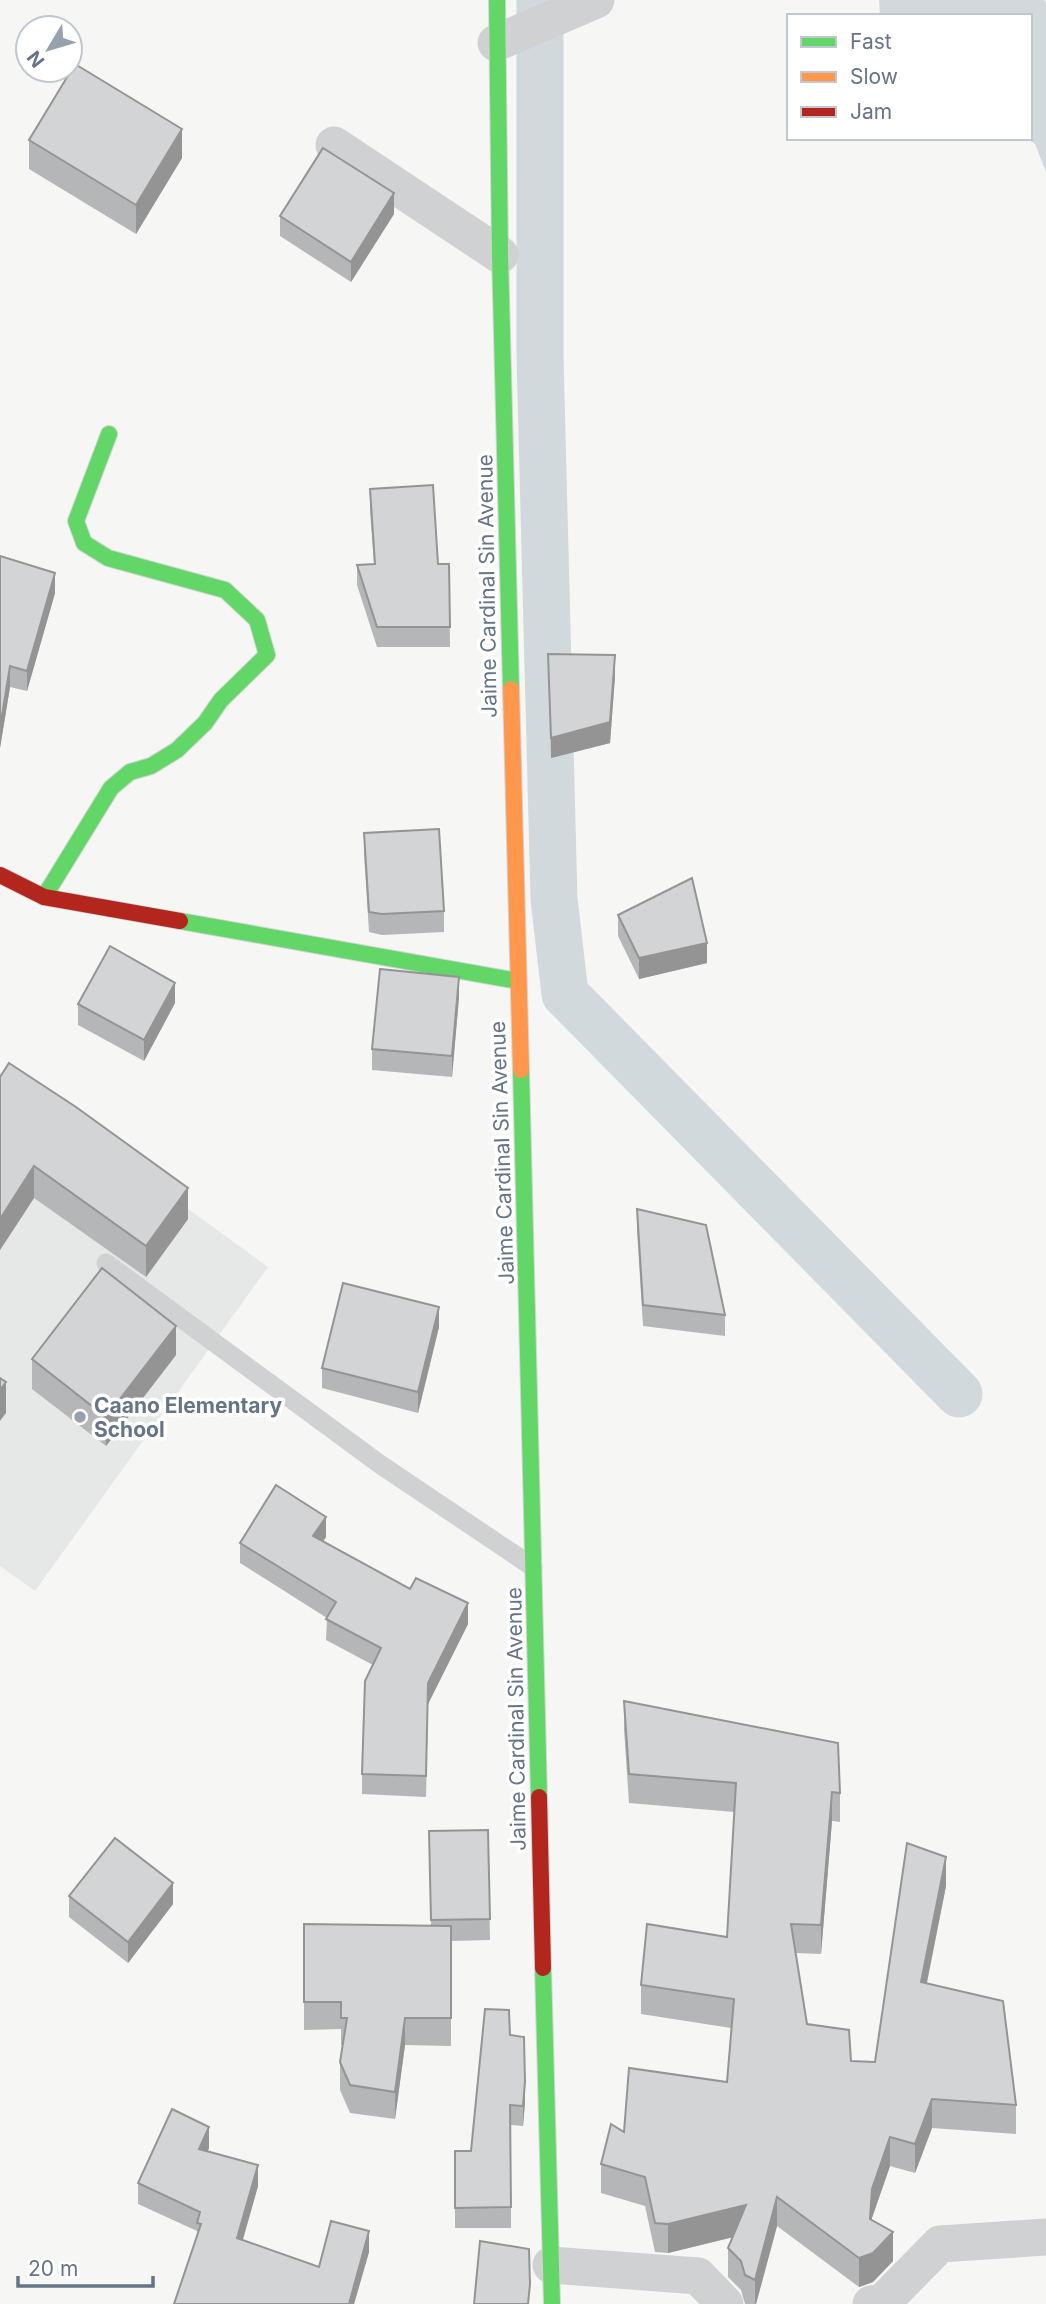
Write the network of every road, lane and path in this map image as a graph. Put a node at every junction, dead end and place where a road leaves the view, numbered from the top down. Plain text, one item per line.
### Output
1 (497, 0) edge
2 (596, 0) edge
3 (498, 42) junction
4 (334, 145) dead end
5 (500, 255) junction
6 (109, 434) dead end
7 (0, 875) edge
8 (44, 897) junction
9 (518, 981) junction
10 (106, 1263) dead end
11 (533, 1567) junction
12 (1046, 2237) edge
13 (551, 2265) junction
14 (552, 2304) edge
15 (724, 2304) edge
16 (871, 2304) edge

1 - 3 main road, Jaime Cardinal Sin Avenue
2 - 3 street
3 - 5 main road, Jaime Cardinal Sin Avenue
4 - 5 street
5 - 9 main road, Jaime Cardinal Sin Avenue
6 - 8 main road
7 - 8 main road
8 - 9 main road
9 - 11 main road, Jaime Cardinal Sin Avenue
10 - 11 lane
11 - 13 main road, Jaime Cardinal Sin Avenue
12 - 16 street
13 - 14 main road, Jaime Cardinal Sin Avenue
13 - 15 street

